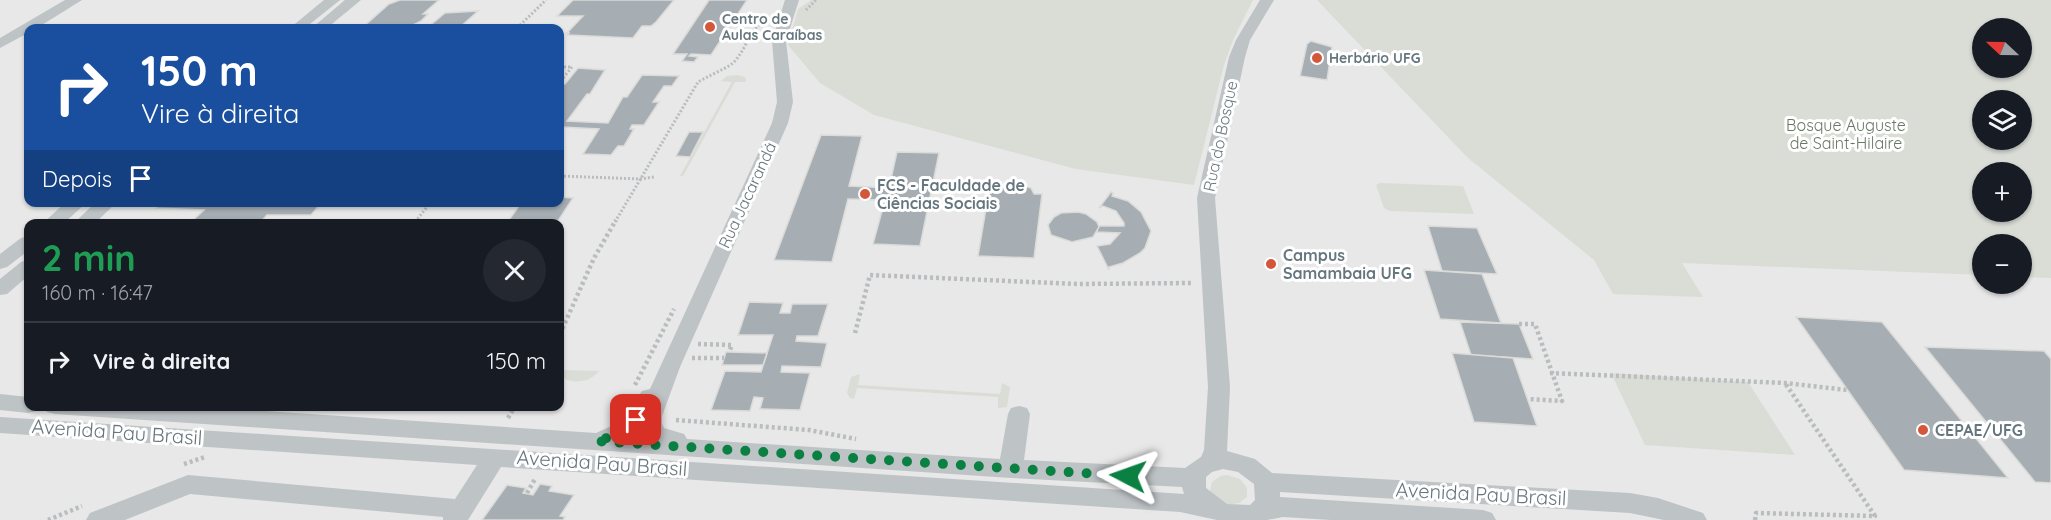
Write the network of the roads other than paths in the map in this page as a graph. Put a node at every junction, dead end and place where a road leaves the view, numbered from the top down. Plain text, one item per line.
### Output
1 (75, 0) edge
2 (333, 0) edge
3 (354, 0) edge
4 (805, 0) edge
5 (1267, 0) edge
6 (789, 11) edge
7 (34, 24) edge
8 (302, 24) edge
9 (324, 24) edge
10 (24, 30) edge
11 (0, 44) edge
12 (72, 207) edge
13 (102, 207) edge
14 (57, 219) edge
15 (88, 219) edge
16 (24, 245) edge
17 (0, 264) edge
18 (24, 269) edge
19 (0, 289) edge
20 (679, 362) junction
21 (0, 402) edge
22 (24, 405) edge
23 (132, 411) edge
24 (1019, 414) dead end
25 (0, 424) edge
26 (595, 441) junction
27 (717, 449) junction
28 (495, 456) junction
29 (1223, 462) junction
30 (1011, 469) junction
31 (1193, 478) junction
32 (1266, 482) junction
33 (1264, 508) junction
34 (1204, 509) junction
35 (458, 514) edge
36 (99, 520) edge
37 (1236, 520) edge
38 (1483, 520) edge
39 (1694, 520) edge

1 - 7 street
2 - 8 street
3 - 9 street
4 - 6 street
5 - 29 street, Rua do Bosque
6 - 20 street, Rua Jacarandá
10 - 11 street
12 - 14 street
13 - 15 street
16 - 17 street
18 - 19 street
20 - 26 street
20 - 27 street
21 - 22 street, Avenida Pau Brasil
23 - 26 street, Avenida Pau Brasil
24 - 30 street
25 - 28 street, Avenida Pau Brasil
26 - 27 street, Avenida Pau Brasil
27 - 30 street, Avenida Pau Brasil
28 - 34 street, Avenida Pau Brasil
28 - 35 street
29 - 31 street
29 - 32 street
30 - 31 street, Avenida Pau Brasil
31 - 34 street
32 - 33 street
32 - 39 street, Avenida Pau Brasil
33 - 37 street
33 - 38 street, Avenida Pau Brasil
34 - 37 street
35 - 36 street

